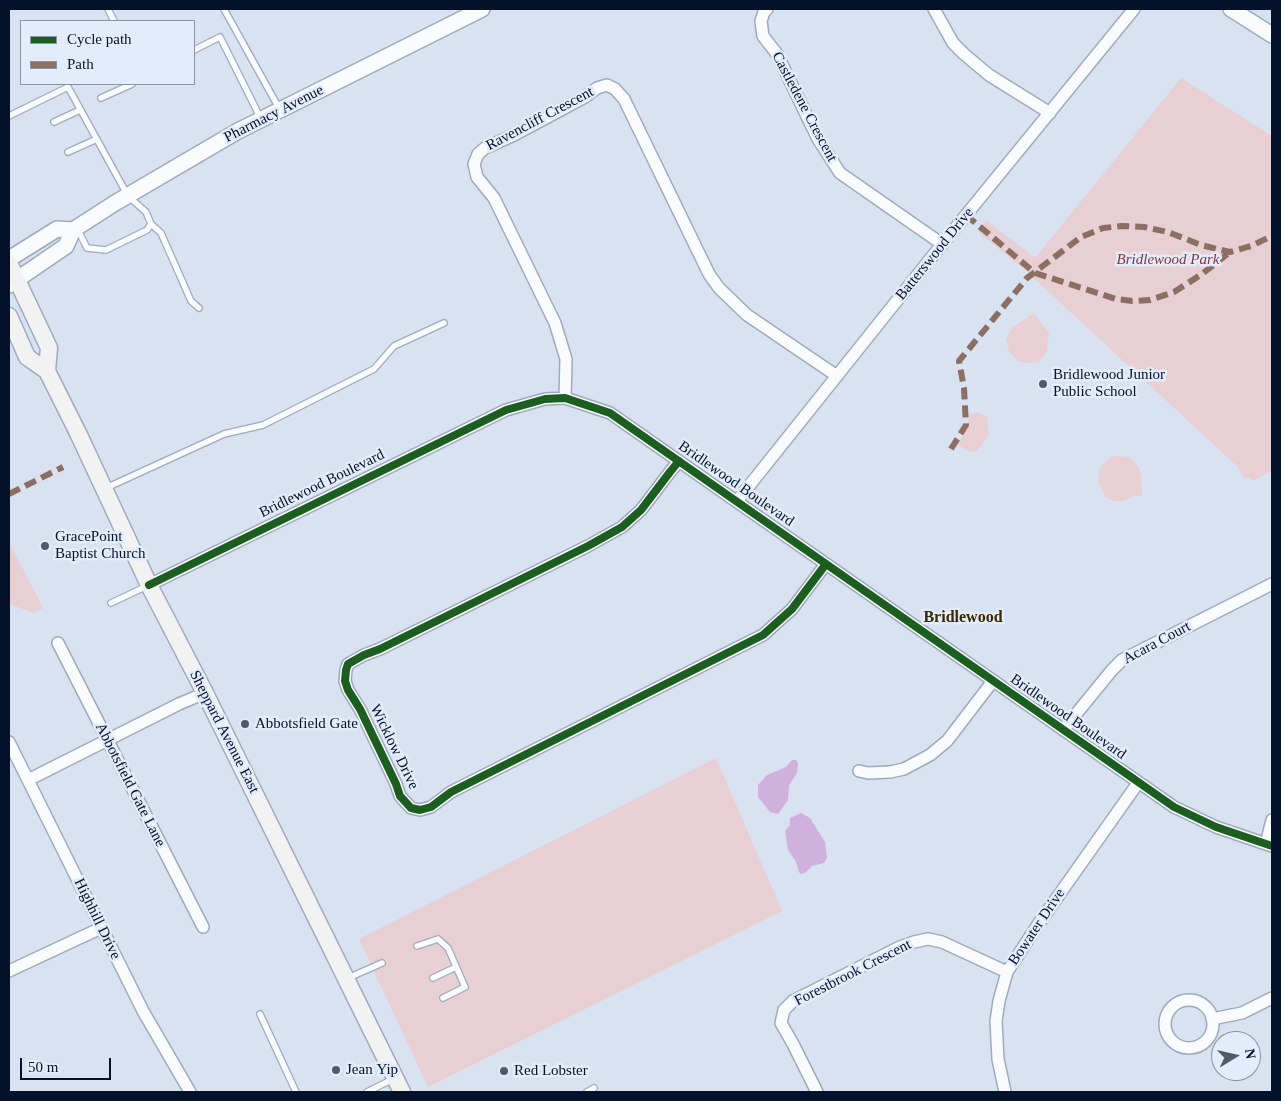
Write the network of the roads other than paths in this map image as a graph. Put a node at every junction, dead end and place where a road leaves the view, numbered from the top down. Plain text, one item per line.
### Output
1 (224, 9) edge
2 (482, 9) edge
3 (767, 9) edge
4 (934, 9) edge
5 (1134, 9) edge
6 (1242, 11) edge
7 (1272, 35) edge
8 (195, 50) edge
9 (130, 85) edge
10 (101, 98) dead end
11 (80, 110) junction
12 (280, 111) junction
13 (1050, 113) junction
14 (9, 116) edge
15 (262, 120) junction
16 (54, 122) dead end
17 (97, 139) junction
18 (68, 152) dead end
19 (128, 196) junction
20 (151, 224) junction
21 (75, 229) junction
22 (942, 244) junction
23 (9, 261) edge
24 (13, 282) edge
25 (199, 308) dead end
26 (9, 316) edge
27 (444, 323) dead end
28 (47, 371) junction
29 (837, 376) junction
30 (565, 398) junction
31 (680, 462) junction
32 (105, 489) junction
33 (737, 501) junction
34 (826, 564) junction
35 (1272, 584) edge
36 (149, 585) junction
37 (111, 603) dead end
38 (58, 643) dead end
39 (993, 681) junction
40 (205, 693) junction
41 (1063, 730) junction
42 (107, 740) junction
43 (9, 742) edge
44 (859, 771) dead end
45 (28, 780) junction
46 (1138, 783) junction
47 (1272, 820) edge
48 (1269, 845) edge
49 (203, 927) dead end
50 (101, 928) junction
51 (417, 946) dead end
52 (382, 963) dead end
53 (456, 966) junction
54 (9, 972) edge
55 (1008, 972) junction
56 (434, 978) dead end
57 (346, 979) junction
58 (443, 998) dead end
59 (1272, 998) edge
60 (260, 1014) dead end
61 (1212, 1019) junction
62 (399, 1085) edge
63 (594, 1088) dead end
64 (190, 1092) edge
65 (296, 1092) edge
66 (366, 1092) edge
67 (587, 1092) edge
68 (816, 1092) edge
69 (1005, 1092) edge

1 - 12 lane
2 - 12 street, Pharmacy Avenue
3 - 22 street, Castledene Crescent
4 - 13 street
5 - 13 street, Batterswood Drive
6 - 7 street
8 - 15 lane
9 - 10 lane
11 - 14 lane
11 - 16 lane
11 - 17 lane
12 - 15 street, Pharmacy Avenue
13 - 22 street, Batterswood Drive
15 - 19 street, Pharmacy Avenue
17 - 18 lane
17 - 19 lane
19 - 20 lane
19 - 21 street, Pharmacy Avenue
20 - 21 lane
20 - 25 lane
21 - 23 street, Pharmacy Avenue
21 - 24 street, Pharmacy Avenue
22 - 29 street, Batterswood Drive
23 - 24 main road, Sheppard Avenue East
24 - 28 main road, Sheppard Avenue East
26 - 28 main road, Sheppard Avenue East
27 - 32 lane
28 - 32 main road, Sheppard Avenue East
29 - 30 street, Ravencliff Crescent
29 - 33 street, Batterswood Drive
30 - 31 street, Bridlewood Boulevard
30 - 36 street, Bridlewood Boulevard
31 - 33 street, Bridlewood Boulevard
31 - 34 street, Wicklow Drive
32 - 36 main road, Sheppard Avenue East
33 - 34 street, Bridlewood Boulevard
34 - 39 street, Bridlewood Boulevard
35 - 41 street, Acara Court
36 - 37 lane
36 - 40 main road, Sheppard Avenue East
38 - 42 street, Abbotsfield Gate Lane
39 - 41 street, Bridlewood Boulevard
39 - 44 street
40 - 42 street
40 - 57 main road, Sheppard Avenue East
41 - 46 street, Bridlewood Boulevard
42 - 45 street
42 - 49 street, Abbotsfield Gate Lane
43 - 45 street, Highhill Drive
45 - 50 street, Highhill Drive
46 - 48 street, Bridlewood Boulevard
46 - 55 street, Bowater Drive
47 - 48 street
50 - 54 street
50 - 64 street, Highhill Drive
51 - 53 lane
52 - 57 lane
53 - 56 lane
53 - 58 lane
55 - 68 street, Forestbrook Crescent
55 - 69 street, Bowater Drive
57 - 62 main road, Sheppard Avenue East
59 - 61 street
60 - 65 lane
61 - 61 street
62 - 66 lane
63 - 67 lane

